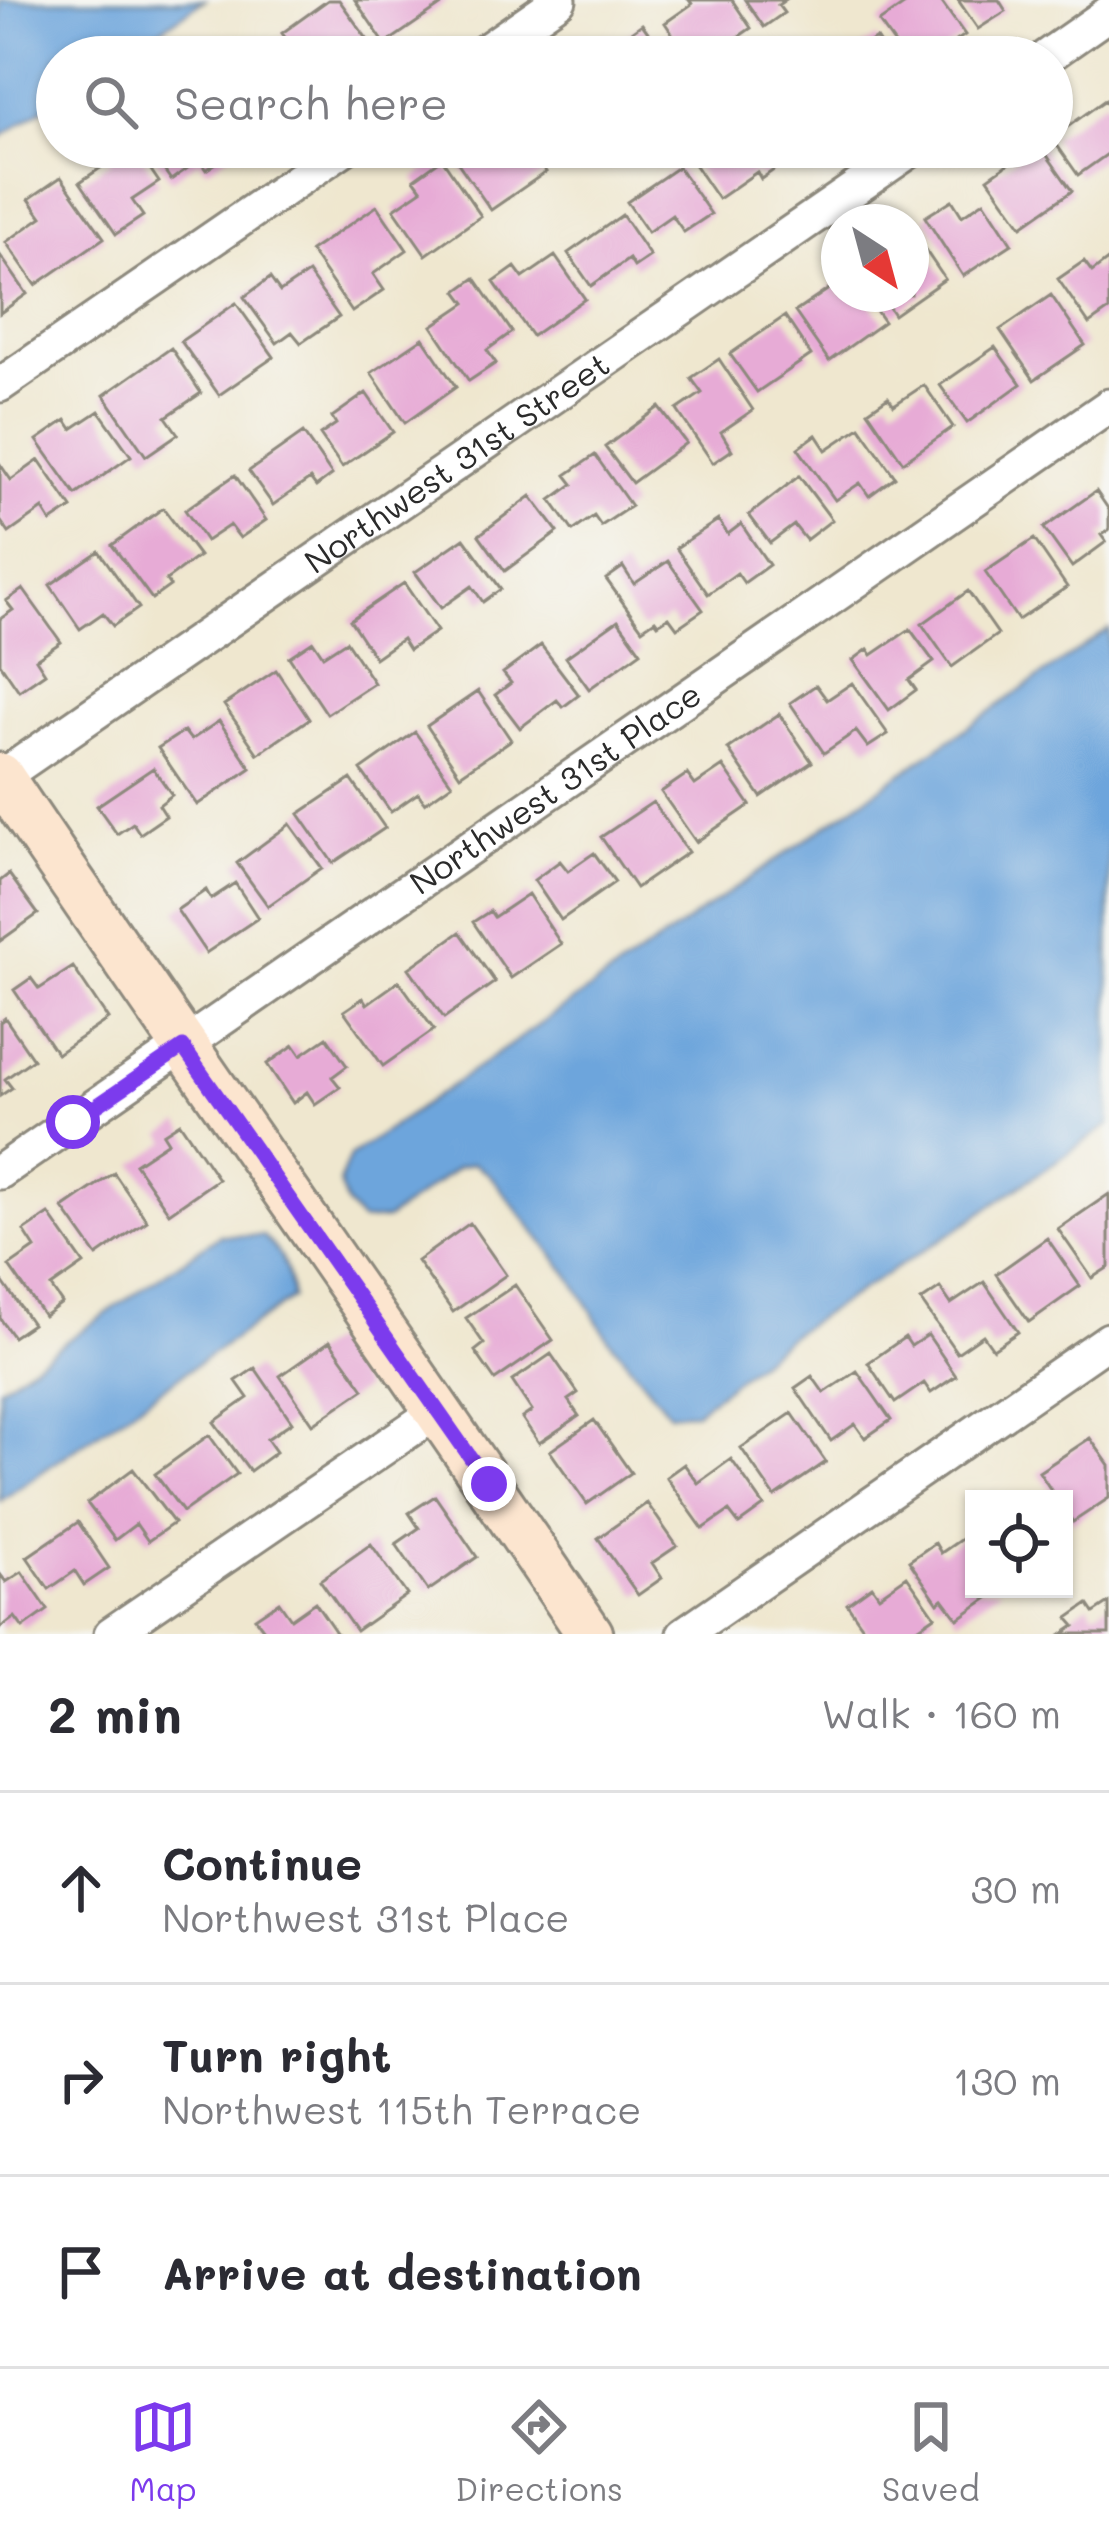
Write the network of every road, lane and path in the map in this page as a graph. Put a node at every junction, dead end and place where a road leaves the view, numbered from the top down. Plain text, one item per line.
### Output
1 (560, 0) edge
2 (1109, 14) edge
3 (508, 36) edge
4 (1073, 39) edge
5 (315, 168) edge
6 (884, 168) edge
7 (0, 385) edge
8 (1109, 406) edge
9 (0, 777) edge
10 (183, 1047) junction
11 (0, 1172) edge
12 (1109, 1340) edge
13 (439, 1410) junction
14 (111, 1634) edge
15 (590, 1634) edge
16 (684, 1634) edge

1 - 3 street
2 - 4 street
5 - 7 street
6 - 9 street, Northwest 31st Street
8 - 10 street, Northwest 31st Place
9 - 10 street
10 - 11 street, Northwest 31st Place
10 - 13 street
12 - 16 street
13 - 14 street
13 - 15 street

